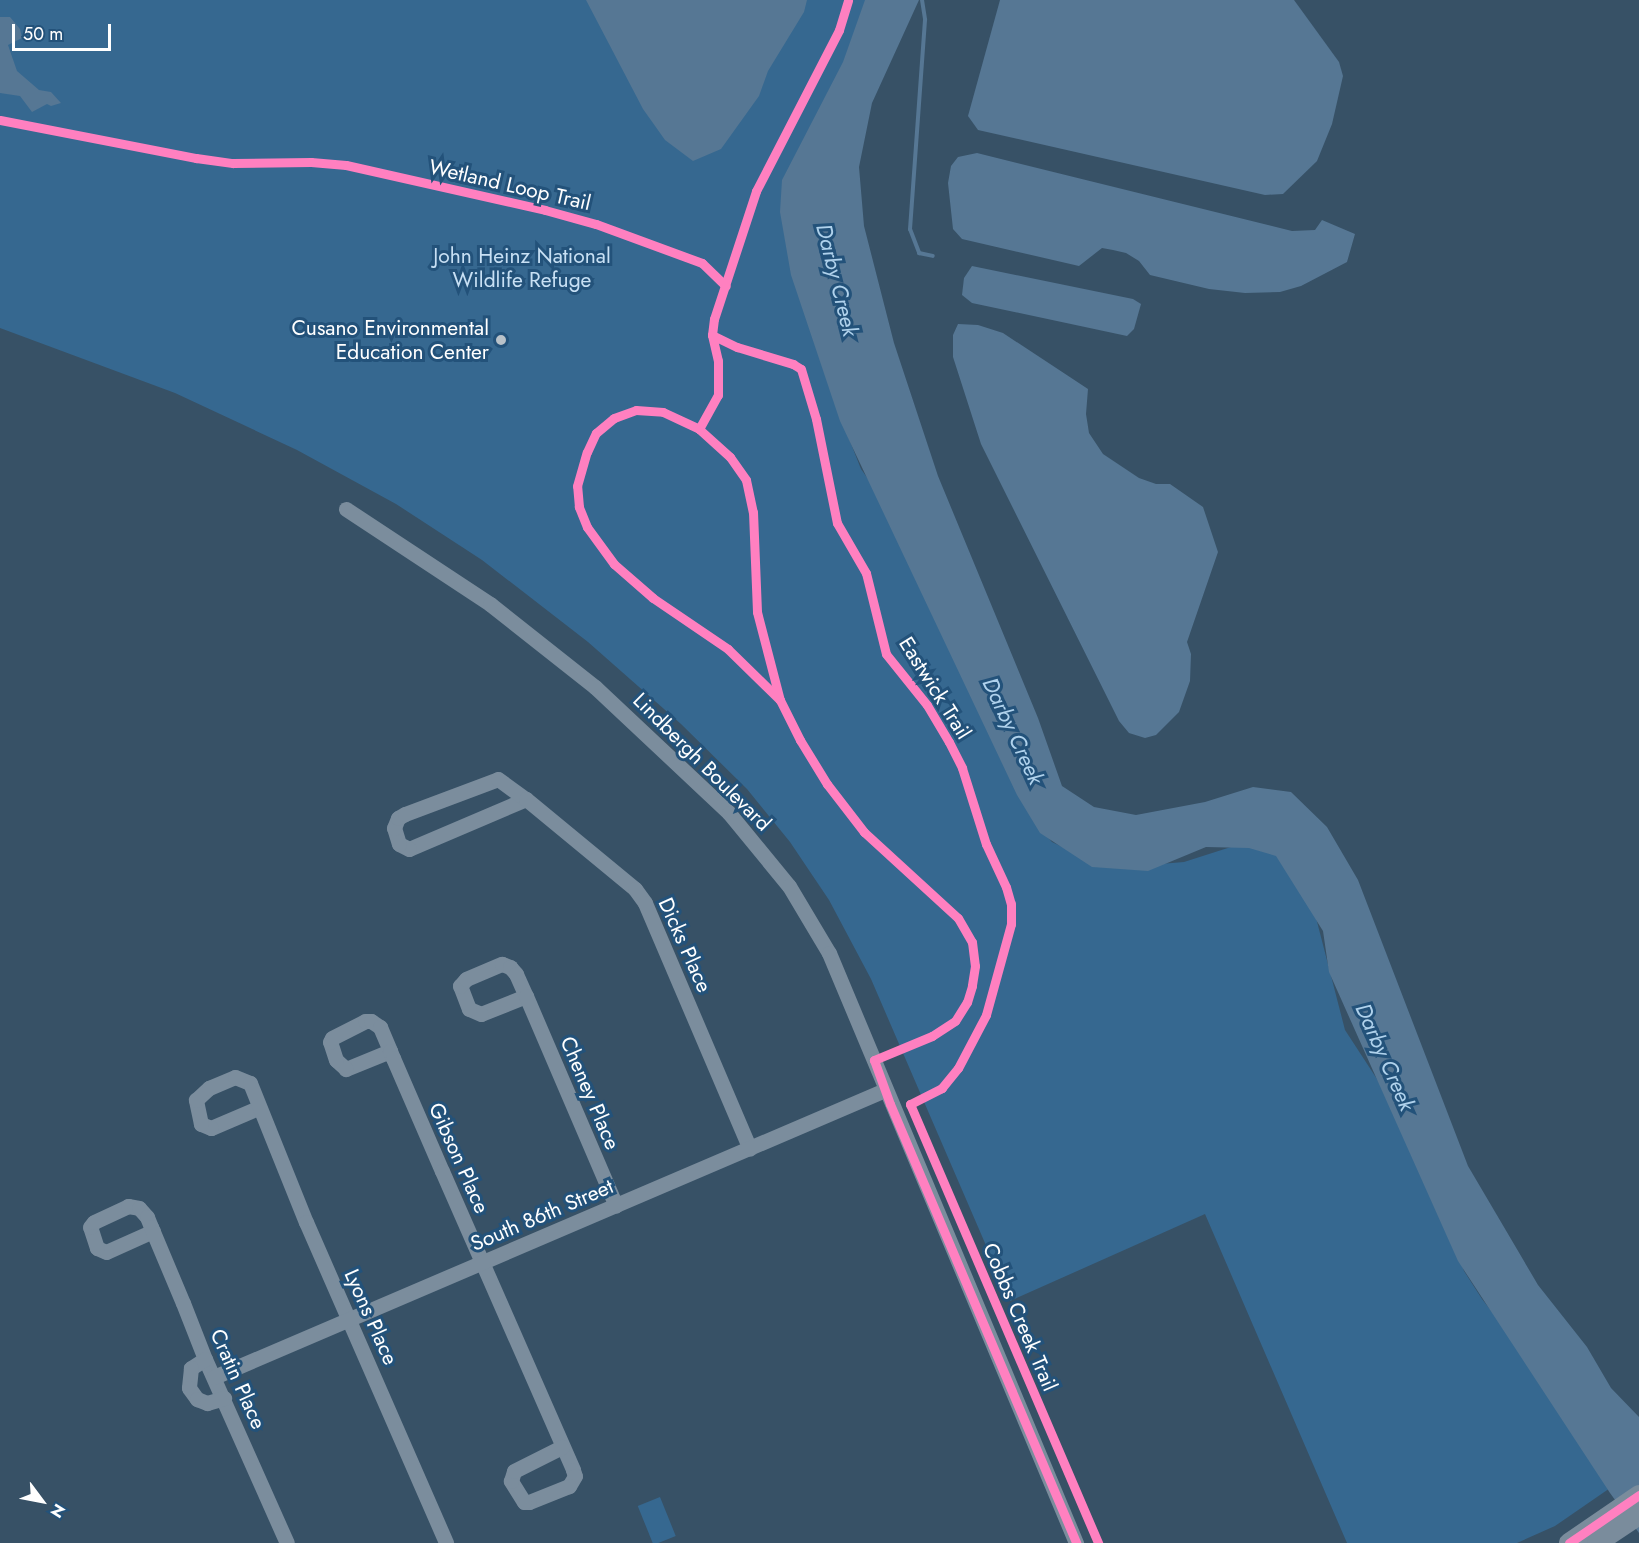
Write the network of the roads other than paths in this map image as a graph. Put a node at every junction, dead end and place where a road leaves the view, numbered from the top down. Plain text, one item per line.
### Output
1 (346, 509) dead end
2 (526, 799) junction
3 (526, 996) dead end
4 (390, 1051) dead end
5 (885, 1090) junction
6 (258, 1108) dead end
7 (750, 1149) junction
8 (616, 1206) junction
9 (153, 1231) dead end
10 (483, 1263) junction
11 (350, 1321) junction
12 (205, 1359) junction
13 (214, 1377) junction
14 (224, 1398) junction
15 (562, 1447) dead end
16 (1639, 1495) edge
17 (1639, 1515) edge
18 (1597, 1537) edge
19 (287, 1543) edge
20 (446, 1543) edge
21 (1076, 1543) edge
22 (1569, 1543) edge

1 - 5 street, Lindbergh Boulevard
2 - 2 street, Dicks Place
2 - 7 street, Dicks Place
3 - 8 street, Cheney Place
4 - 10 street, Gibson Place
5 - 7 street, South 86th Street
5 - 21 street, Lindbergh Boulevard
6 - 11 street, Lyons Place
7 - 8 street, South 86th Street
8 - 10 street, South 86th Street
9 - 12 street, Cratin Place
10 - 11 street, South 86th Street
10 - 15 street, Gibson Place
11 - 13 street, South 86th Street
11 - 20 street, Lyons Place
12 - 13 street, Cratin Place
12 - 14 street
13 - 14 street, Cratin Place
14 - 19 street, Cratin Place
16 - 18 main road
17 - 18 main road
18 - 22 main road

